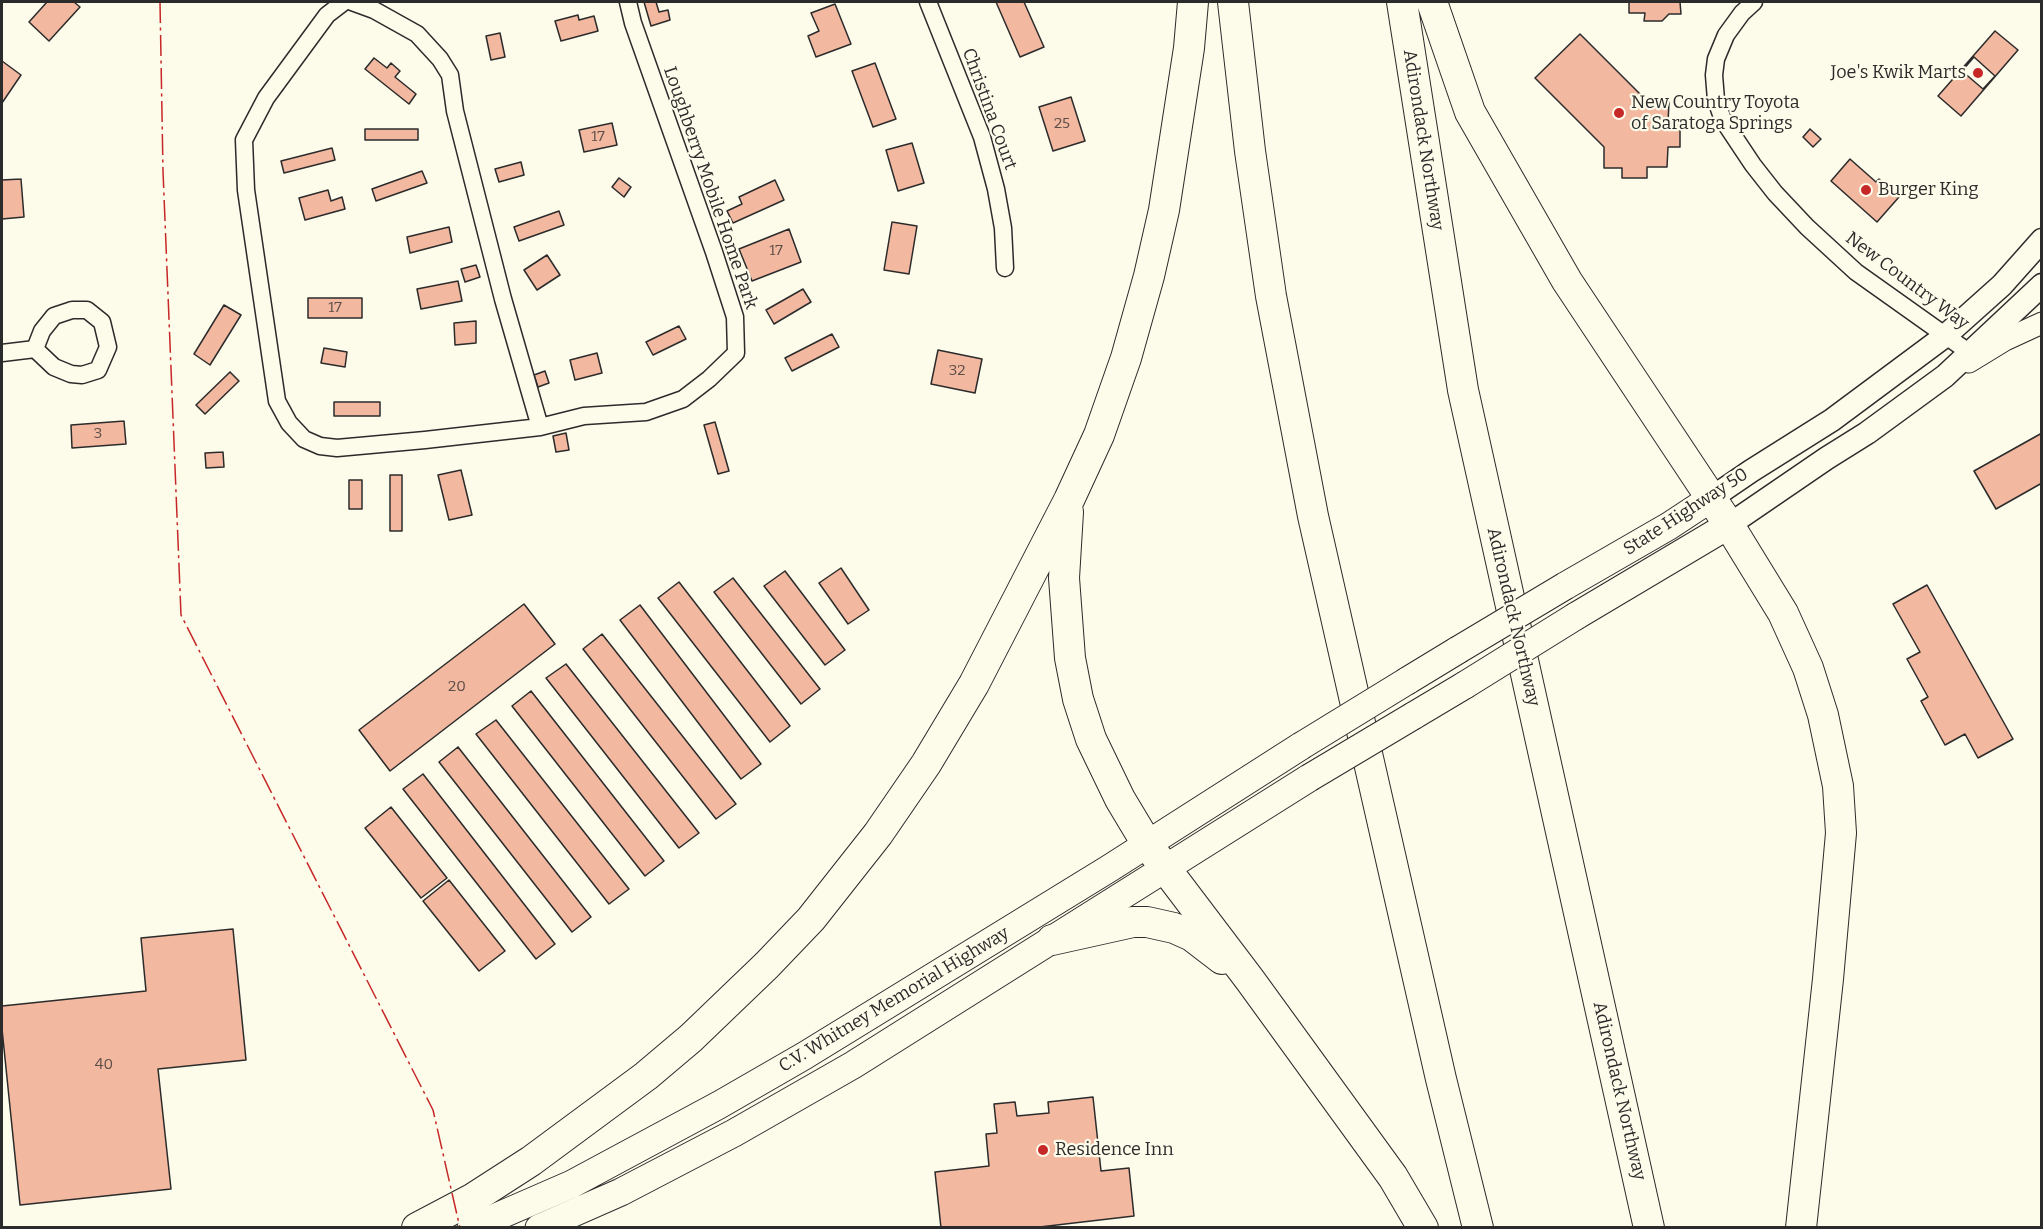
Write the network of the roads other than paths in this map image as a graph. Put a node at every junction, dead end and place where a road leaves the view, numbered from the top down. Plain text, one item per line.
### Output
1 (344, 2) edge
2 (352, 2) edge
3 (628, 2) edge
4 (928, 2) edge
5 (1193, 2) edge
6 (1233, 2) edge
7 (1401, 2) edge
8 (1432, 2) edge
9 (1754, 2) edge
10 (2042, 240) edge
11 (1005, 268) dead end
12 (2042, 285) edge
13 (2042, 323) edge
14 (1945, 336) junction
15 (35, 350) junction
16 (2, 353) edge
17 (1970, 353) junction
18 (1945, 376) junction
19 (540, 427) junction
20 (1710, 499) junction
21 (1069, 500) junction
22 (1729, 525) junction
23 (1301, 746) joint
24 (1309, 778) joint
25 (1147, 844) junction
26 (1165, 868) junction
27 (1052, 940) junction
28 (1250, 980) junction
29 (417, 1227) edge
30 (471, 1227) edge
31 (539, 1227) edge
32 (1423, 1227) edge
33 (1478, 1227) edge
34 (1650, 1227) edge
35 (1801, 1227) edge

1 - 19 street, Loughberry Mobile Home Park
2 - 19 street
3 - 19 street, Loughberry Mobile Home Park
4 - 11 street, Christina Court
5 - 21 highway
6 - 33 highway
7 - 34 highway, Adirondack Northway
8 - 20 highway
9 - 14 street, New Country Way
10 - 14 main road, State Highway 50
12 - 17 main road, State Highway 50
13 - 18 street
14 - 17 street, New Country Way
14 - 20 main road, State Highway 50
15 - 15 street
15 - 16 street
17 - 18 main road, State Highway 50
18 - 22 main road, State Highway 50
20 - 22 highway
20 - 23 highway, State Highway 50, bridge
21 - 25 highway
21 - 29 highway
22 - 24 highway, State Highway 50, bridge
22 - 35 highway
23 - 25 highway, C.V. Whitney Memorial Highway
24 - 26 highway, C.V. Whitney Memorial Highway
25 - 26 highway
25 - 30 highway, C.V. Whitney Memorial Highway
26 - 27 highway, C.V. Whitney Memorial Highway
26 - 28 highway
27 - 28 highway
27 - 31 highway, C.V. Whitney Memorial Highway
28 - 32 highway

